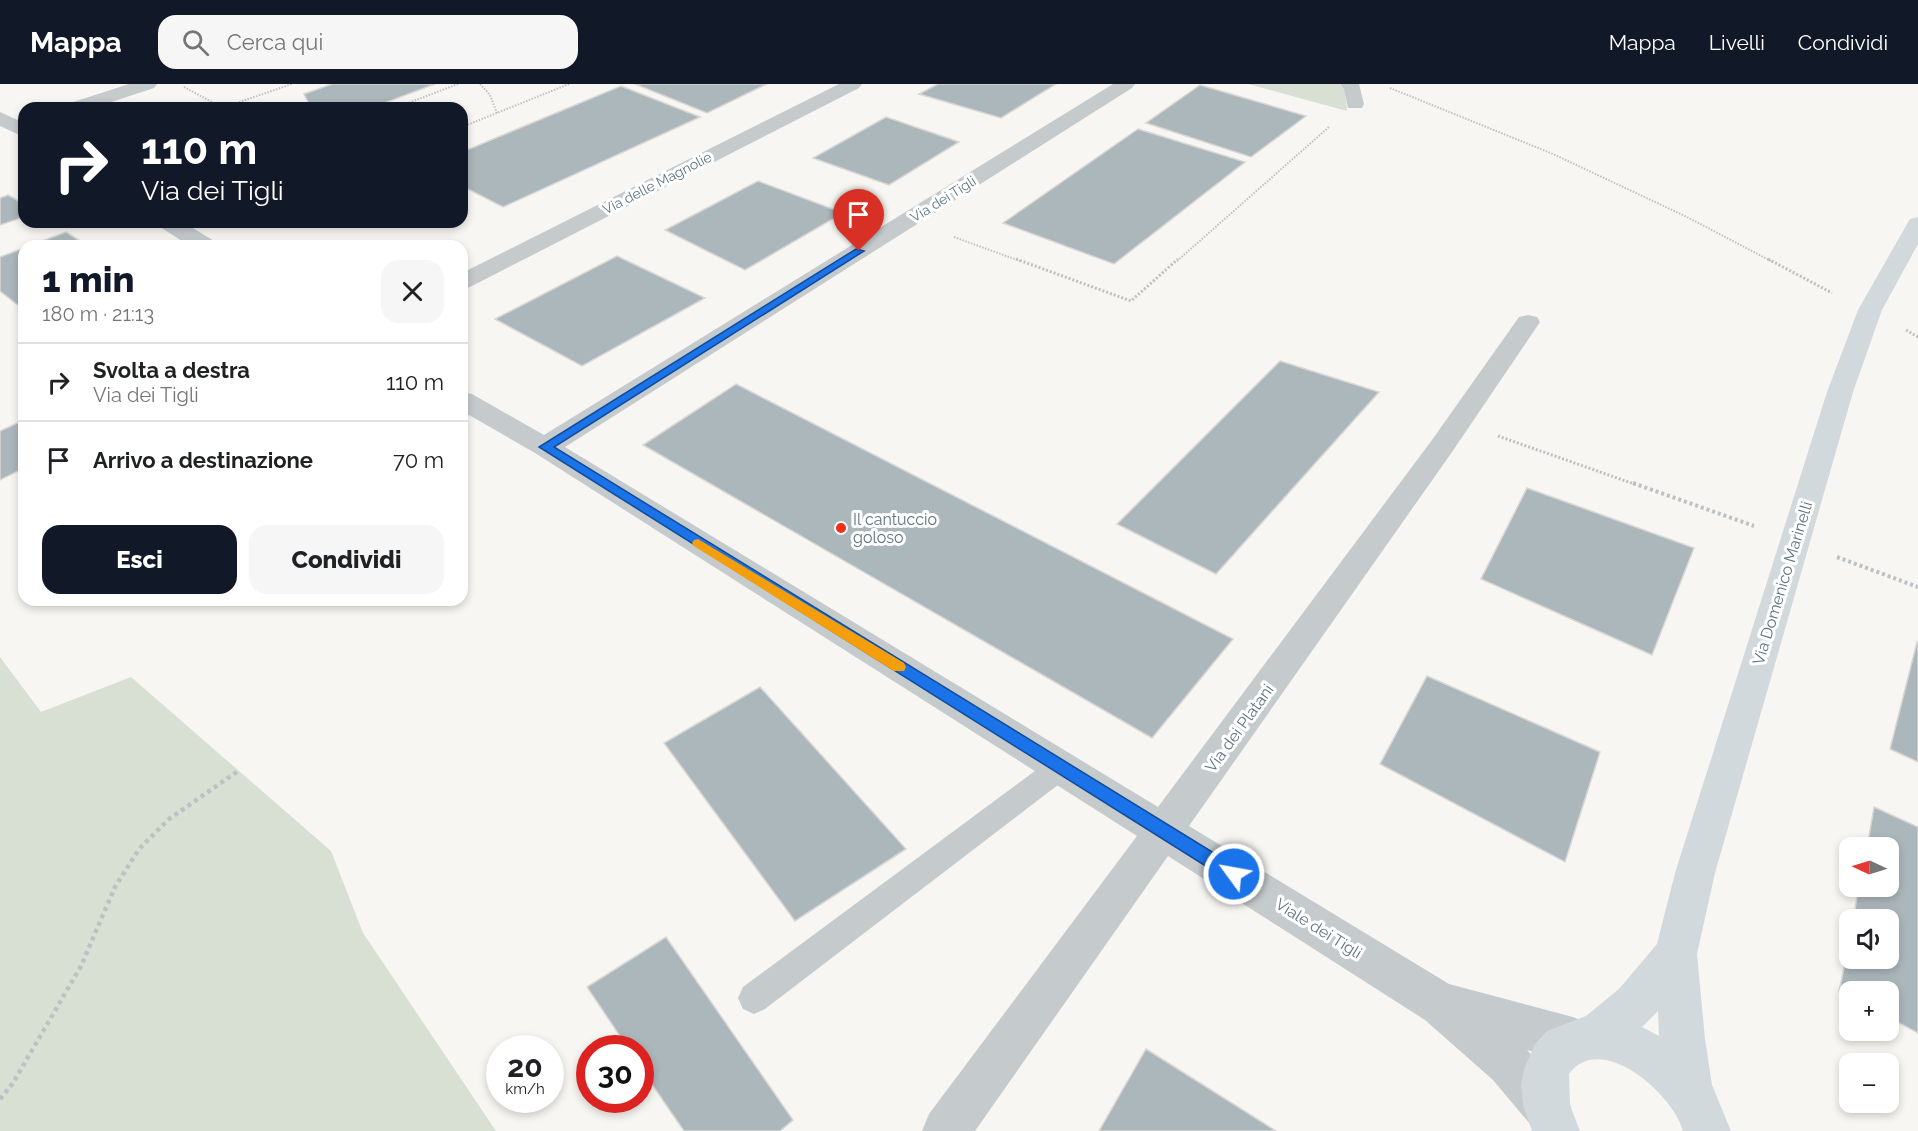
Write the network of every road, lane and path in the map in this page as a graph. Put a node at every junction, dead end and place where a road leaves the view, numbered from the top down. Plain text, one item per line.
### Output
1 (148, 84) edge
2 (292, 84) edge
3 (458, 84) edge
4 (480, 84) edge
5 (568, 84) edge
6 (853, 84) edge
7 (1126, 84) edge
8 (1349, 84) edge
9 (1381, 84) edge
10 (184, 87) dead end
11 (92, 102) edge
12 (212, 102) edge
13 (240, 102) edge
14 (411, 102) edge
15 (1355, 104) joint
16 (497, 113) junction
17 (468, 125) edge
18 (908, 221) junction
19 (1918, 224) edge
20 (178, 228) edge
21 (196, 240) edge
22 (468, 279) edge
23 (1870, 310) junction
24 (1528, 322) dead end
25 (468, 403) edge
26 (1459, 423) junction
27 (545, 447) junction
28 (1795, 541) junction
29 (1918, 587) edge
30 (1061, 767) junction
31 (238, 771) dead end
32 (1164, 831) junction
33 (1676, 954) junction
34 (754, 998) dead end
35 (1441, 1004) junction
36 (1584, 1039) junction
37 (0, 1099) edge
38 (1699, 1112) edge
39 (1551, 1121) edge
40 (946, 1131) edge

1 - 11 street
2 - 13 path
3 - 14 path
4 - 16 path
5 - 16 path
6 - 22 street, Via delle Magnolie
7 - 18 street, Via dei Tigli
8 - 15 street
9 - 23 path
10 - 12 path
15 - 18 path
16 - 17 path
18 - 27 street, Via dei Tigli
19 - 23 street, Via Domenico Marinelli
20 - 21 street
23 - 28 street, Via Domenico Marinelli
24 - 26 street, Via dei Platani
25 - 27 street, Viale dei Tigli
26 - 28 path
26 - 32 street, Via dei Platani
27 - 30 street, Viale dei Tigli
28 - 29 path
28 - 33 street, Via Domenico Marinelli
30 - 32 street, Viale dei Tigli
30 - 34 lane
31 - 37 path
32 - 35 street, Viale dei Tigli
32 - 40 street, Via dei Platani
33 - 36 street, Via Domenico Marinelli
33 - 38 street, Via Domenico Marinelli
35 - 36 street, Viale dei Tigli
35 - 39 street, Viale dei Tigli
36 - 38 street, Viale dei Tigli
36 - 39 street, Viale dei Tigli

